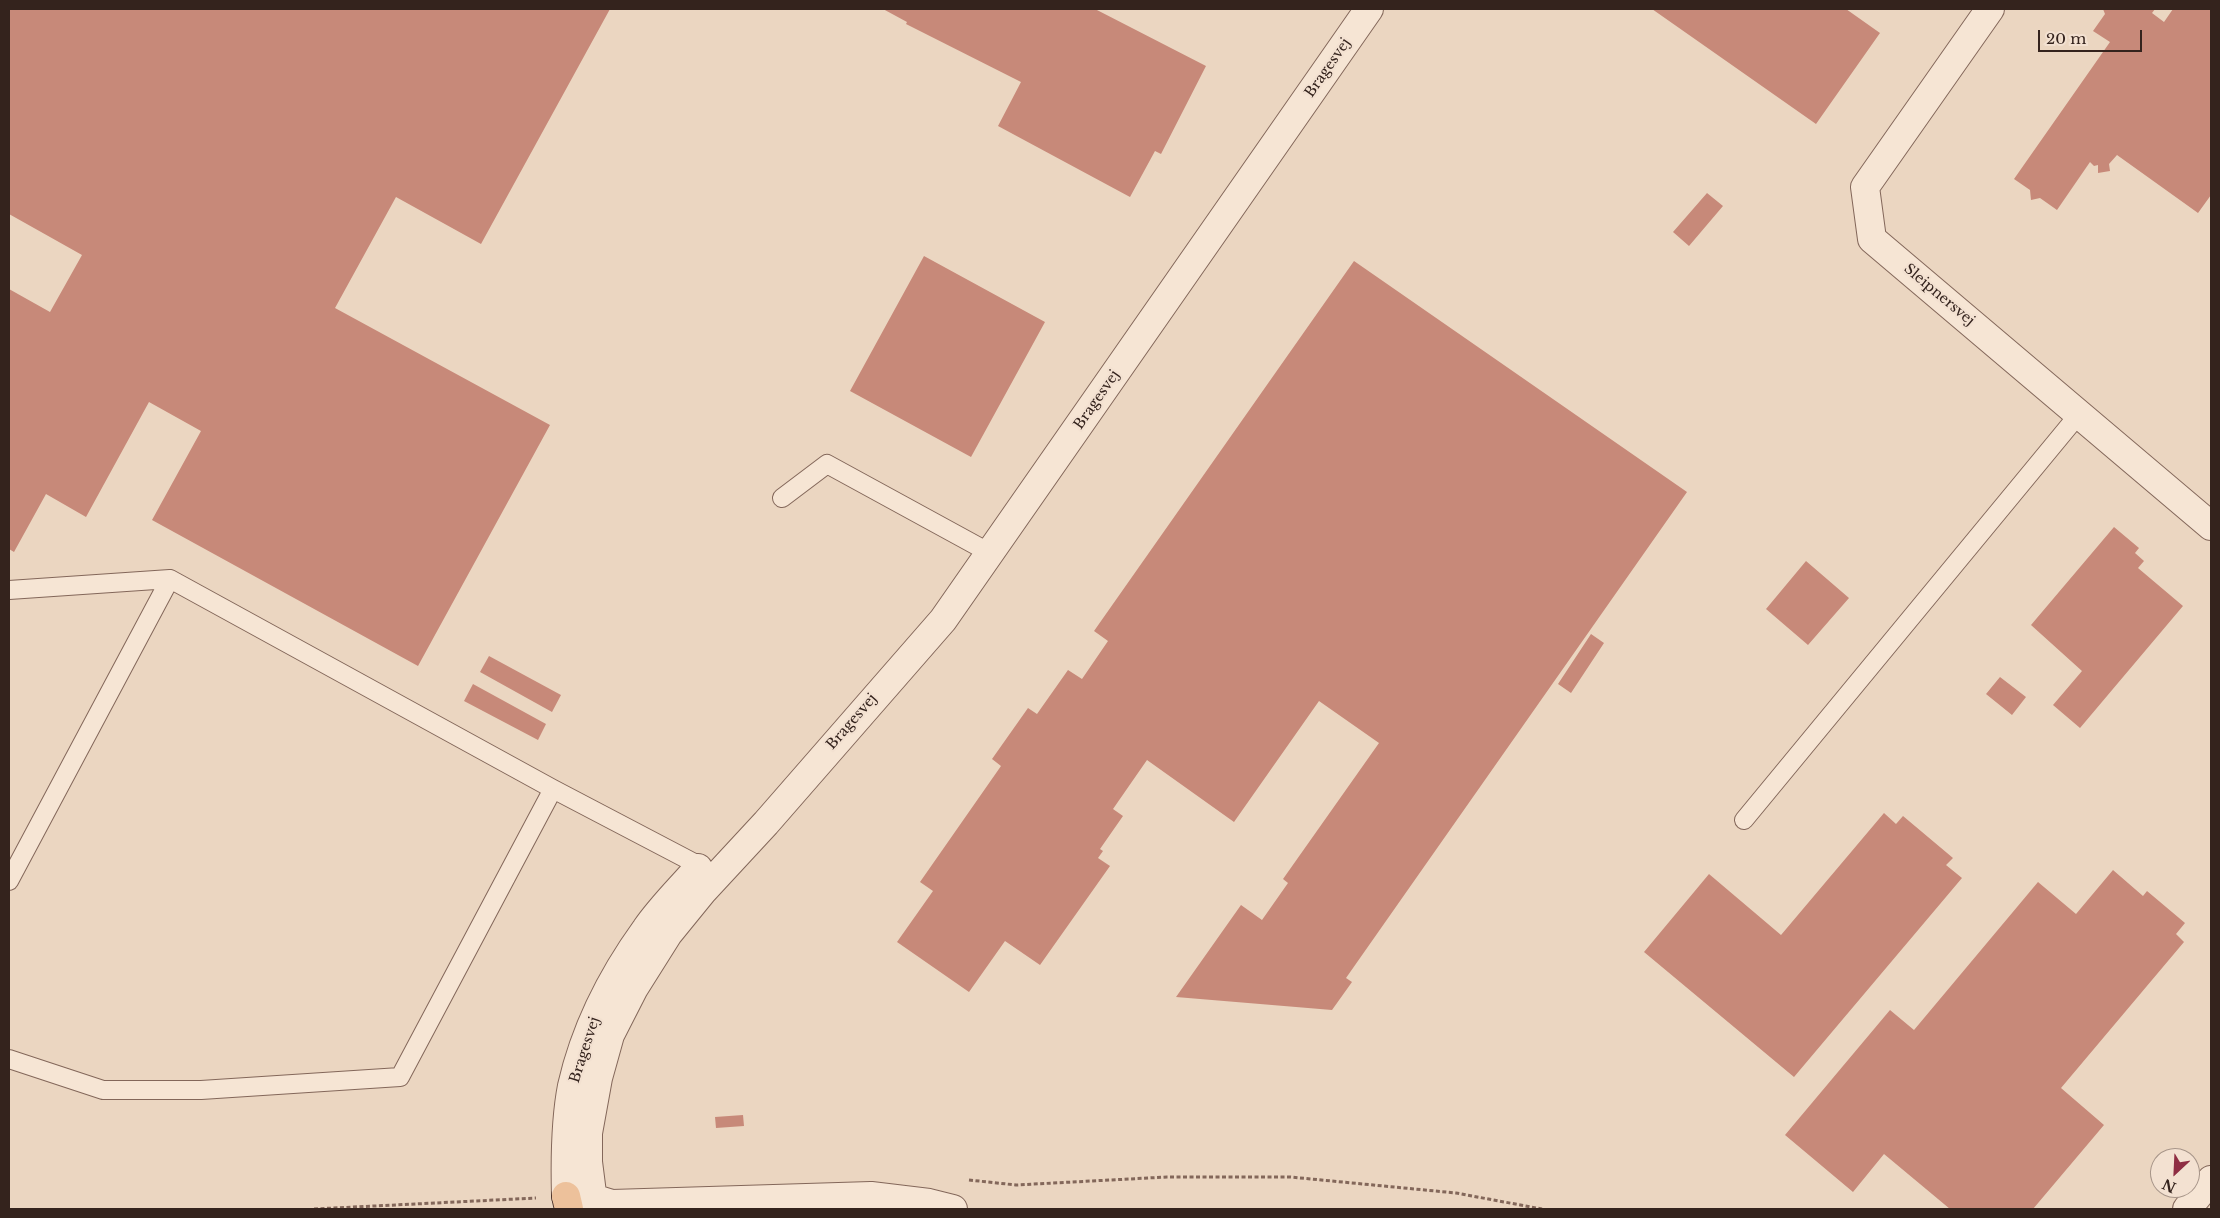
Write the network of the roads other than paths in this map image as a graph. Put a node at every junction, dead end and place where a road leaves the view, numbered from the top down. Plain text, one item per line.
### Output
1 (1369, 9) edge
2 (1990, 9) edge
3 (2079, 414) junction
4 (782, 498) dead end
5 (2211, 526) edge
6 (990, 553) junction
7 (170, 579) junction
8 (9, 590) edge
9 (805, 776) junction
10 (553, 789) junction
11 (1744, 820) dead end
12 (700, 866) junction
13 (9, 881) edge
14 (9, 1059) edge
15 (577, 1204) edge
16 (953, 1209) edge

1 - 6 street, Bragesvej
2 - 3 street, Sleipnersvej
3 - 5 street, Sleipnersvej
3 - 11 lane
4 - 6 lane
6 - 9 street, Bragesvej
7 - 8 lane
7 - 10 lane
7 - 13 lane
9 - 12 street, Bragesvej
9 - 15 street, Bragesvej
10 - 12 lane
10 - 14 lane
12 - 15 street, Bragesvej
15 - 16 street

